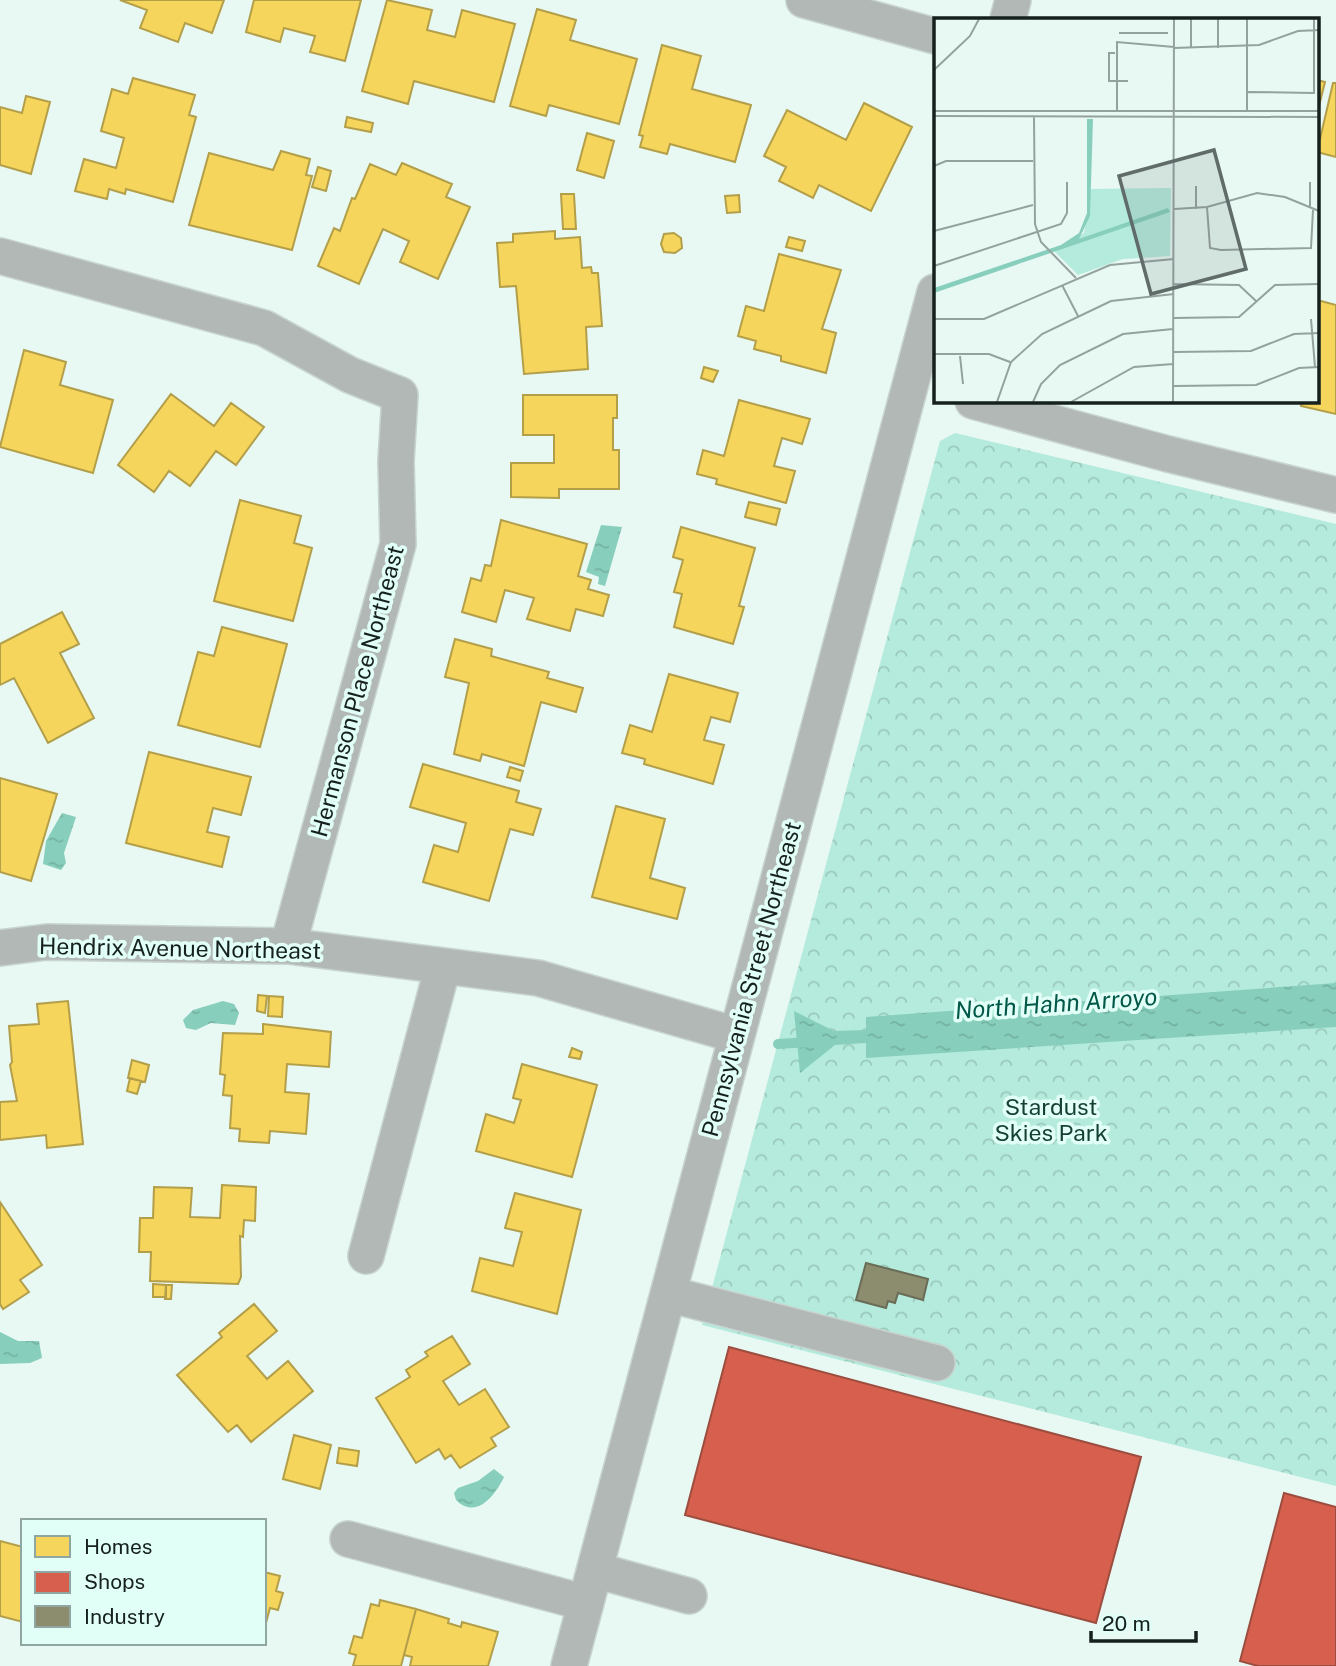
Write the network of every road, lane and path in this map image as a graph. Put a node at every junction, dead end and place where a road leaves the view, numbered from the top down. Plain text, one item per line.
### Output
1 (804, 0) edge
2 (1013, 0) edge
3 (1008, 18) edge
4 (934, 36) edge
5 (0, 256) edge
6 (934, 300) edge
7 (923, 387) edge
8 (976, 402) edge
9 (1336, 495) edge
10 (288, 946) junction
11 (0, 947) edge
12 (443, 966) junction
13 (736, 1035) junction
14 (366, 1256) dead end
15 (668, 1294) junction
16 (937, 1363) dead end
17 (348, 1539) dead end
18 (590, 1587) junction
19 (689, 1596) dead end
20 (569, 1666) edge

1 - 4 street
2 - 3 street
5 - 10 street, Hermanson Place Northeast
6 - 7 street, Pennsylvania Street Northeast
7 - 13 street, Pennsylvania Street Northeast
8 - 9 street
10 - 11 street, Hendrix Avenue Northeast
10 - 12 street, Hendrix Avenue Northeast
12 - 13 street, Hendrix Avenue Northeast
12 - 14 street
13 - 15 street, Pennsylvania Street Northeast
15 - 16 street
15 - 18 street, Pennsylvania Street Northeast
17 - 18 street
18 - 19 street
18 - 20 street, Pennsylvania Street Northeast

